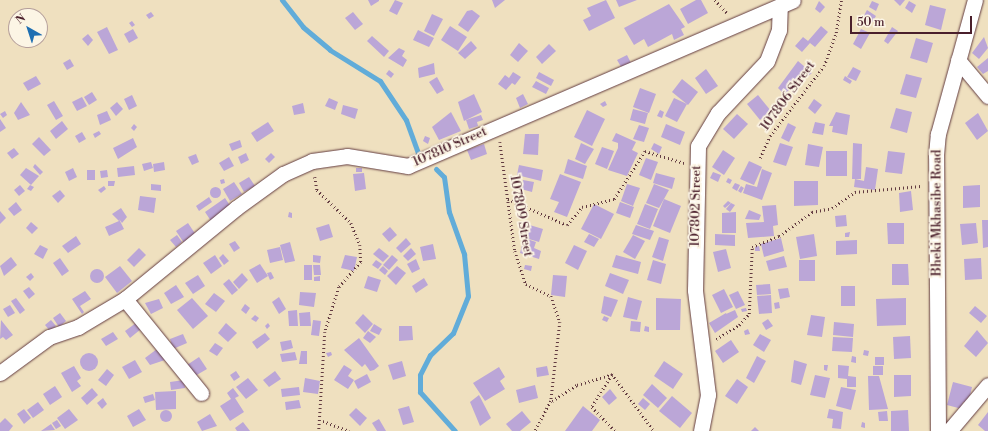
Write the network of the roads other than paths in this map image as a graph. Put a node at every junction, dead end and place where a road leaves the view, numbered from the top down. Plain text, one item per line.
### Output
1 (975, 0) edge
2 (787, 3) edge
3 (958, 60) junction
4 (988, 96) edge
5 (125, 299) junction
6 (0, 373) edge
7 (988, 385) edge
8 (201, 393) dead end
9 (701, 431) edge
10 (938, 431) edge
11 (949, 431) edge

1 - 3 street, Bheki Mkhasibe Road
2 - 5 street, 107810 Street
2 - 9 street, 107802 Street
3 - 4 street
3 - 10 street, Bheki Mkhasibe Road
5 - 6 street, 107810 Street
5 - 8 street
7 - 11 street

